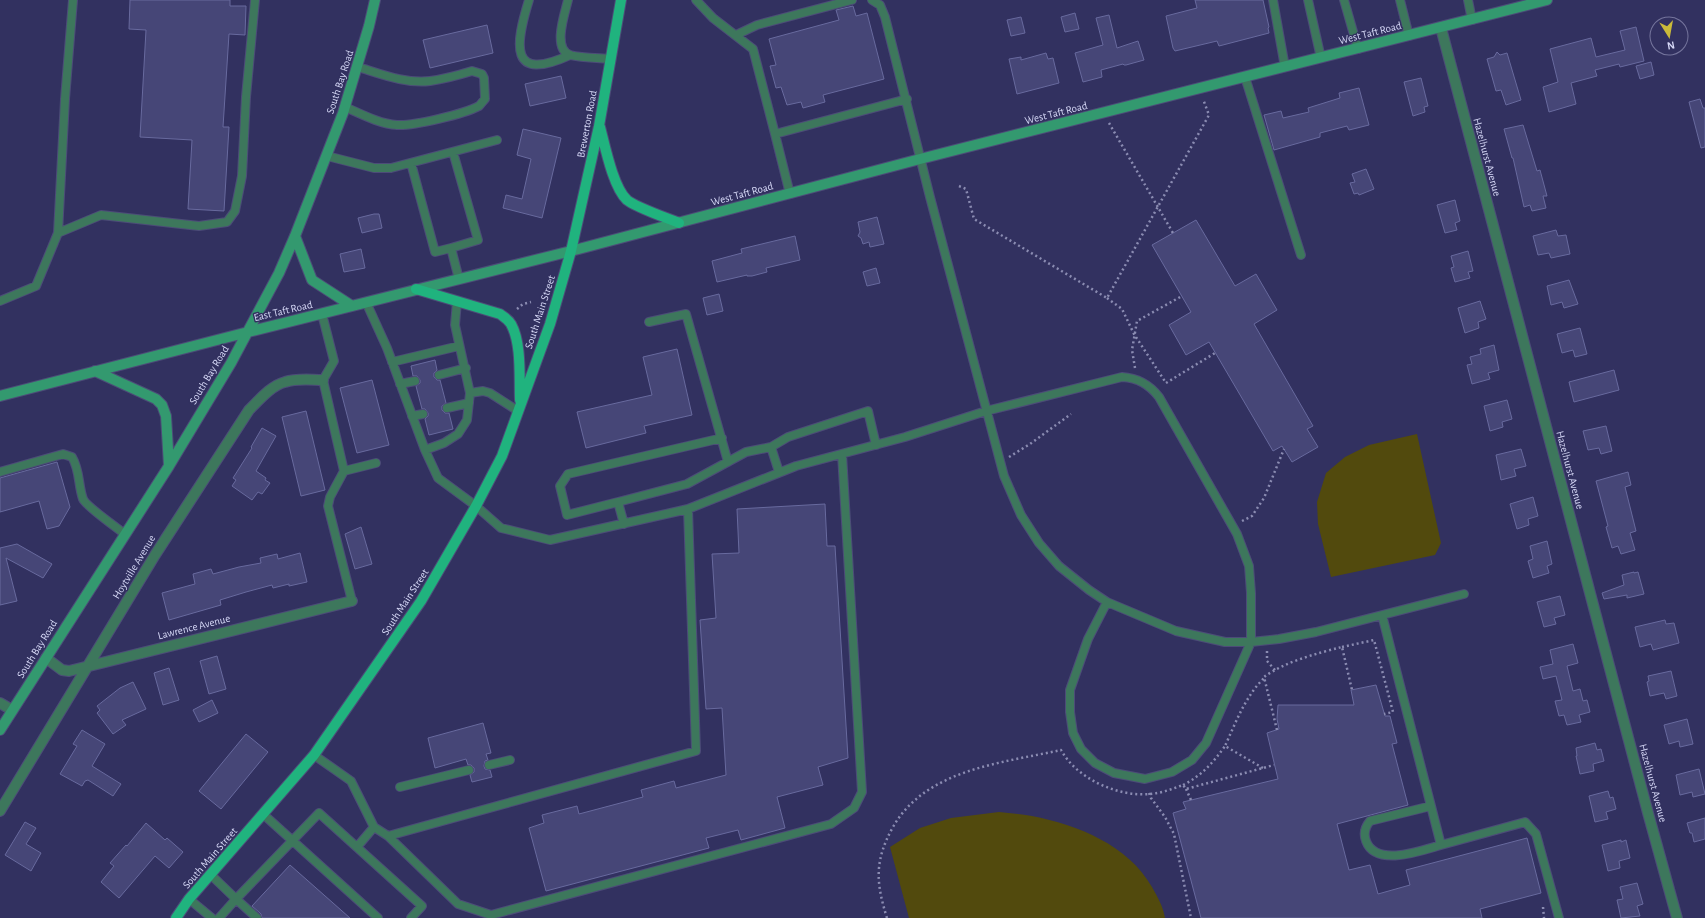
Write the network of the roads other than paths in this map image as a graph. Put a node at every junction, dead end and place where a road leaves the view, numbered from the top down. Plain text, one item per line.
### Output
1 (73, 0) edge
2 (255, 0) edge
3 (375, 0) edge
4 (529, 0) edge
5 (568, 0) edge
6 (621, 0) edge
7 (696, 0) edge
8 (852, 0) edge
9 (872, 0) edge
10 (1273, 0) edge
11 (1308, 0) edge
12 (1344, 0) edge
13 (1400, 0) edge
14 (1468, 0) edge
15 (1547, 0) edge
16 (1472, 20) junction
17 (1440, 28) junction
18 (736, 35) junction
19 (1409, 36) junction
20 (1358, 49) junction
21 (570, 55) junction
22 (1321, 58) junction
23 (611, 59) junction
24 (358, 67) junction
25 (1285, 67) junction
26 (1245, 77) junction
27 (906, 99) junction
28 (345, 107) junction
29 (599, 126) junction
30 (775, 134) junction
31 (497, 140) dead end
32 (453, 152) junction
33 (327, 156) junction
34 (920, 159) junction
35 (411, 163) junction
36 (790, 194) junction
37 (679, 223) junction
38 (58, 233) junction
39 (295, 236) junction
40 (451, 248) junction
41 (571, 251) junction
42 (1301, 256) dead end
43 (459, 279) junction
44 (416, 289) junction
45 (0, 301) edge
46 (457, 301) junction
47 (366, 302) junction
48 (352, 306) junction
49 (322, 314) junction
50 (649, 322) dead end
51 (248, 332) junction
52 (459, 346) junction
53 (392, 362) junction
54 (466, 368) junction
55 (95, 371) junction
56 (439, 375) dead end
57 (323, 380) junction
58 (415, 381) dead end
59 (400, 384) junction
60 (470, 393) junction
61 (0, 396) edge
62 (469, 403) junction
63 (447, 408) dead end
64 (519, 409) junction
65 (986, 411) junction
66 (423, 414) dead end
67 (412, 416) junction
68 (722, 438) junction
69 (876, 445) junction
70 (771, 447) junction
71 (425, 450) junction
72 (842, 454) junction
73 (728, 462) junction
74 (376, 464) dead end
75 (168, 466) junction
76 (344, 471) junction
77 (0, 472) edge
78 (779, 472) junction
79 (618, 502) junction
80 (476, 506) junction
81 (688, 509) junction
82 (624, 524) junction
83 (125, 534) junction
84 (1464, 594) dead end
85 (352, 601) joint
86 (1107, 602) junction
87 (1382, 615) junction
88 (1251, 642) junction
89 (46, 658) junction
90 (88, 667) junction
91 (0, 703) edge
92 (12, 710) junction
93 (0, 730) edge
94 (314, 755) junction
95 (510, 760) dead end
96 (489, 765) dead end
97 (469, 770) dead end
98 (400, 787) dead end
99 (1431, 806) junction
100 (0, 811) edge
101 (264, 814) junction
102 (374, 827) junction
103 (388, 836) junction
104 (292, 841) junction
105 (1441, 845) junction
106 (357, 847) junction
107 (211, 875) junction
108 (189, 899) junction
109 (236, 899) junction
110 (176, 918) edge
111 (212, 918) edge
112 (219, 918) edge
113 (257, 918) edge
114 (378, 918) edge
115 (411, 918) edge
116 (1559, 918) edge
117 (1677, 918) edge

1 - 38 lane
2 - 38 lane
3 - 24 main road, South Bay Road
4 - 21 lane
5 - 21 lane
6 - 23 main road, Brewerton Road
7 - 18 lane
8 - 18 lane
9 - 27 lane
10 - 25 lane
11 - 22 lane
12 - 20 lane
13 - 19 lane
14 - 16 lane
15 - 16 main road, West Taft Road
16 - 17 main road, West Taft Road
17 - 19 main road, West Taft Road
17 - 117 street, Hazelhurst Avenue
18 - 30 lane
19 - 20 main road, West Taft Road
20 - 22 main road, West Taft Road
21 - 23 lane
22 - 25 main road, West Taft Road
23 - 29 main road, Brewerton Road
24 - 28 main road, South Bay Road
24 - 28 lane
25 - 26 main road, West Taft Road
26 - 34 main road, West Taft Road
26 - 42 lane
27 - 30 lane
27 - 34 lane
28 - 33 main road, South Bay Road
29 - 37 main road
29 - 41 main road, Brewerton Road
30 - 36 lane
31 - 32 lane
32 - 35 lane
32 - 40 lane
33 - 35 lane
33 - 39 main road, South Bay Road
34 - 36 main road, West Taft Road
34 - 65 lane
35 - 40 lane
36 - 37 main road, West Taft Road
37 - 41 main road, West Taft Road
38 - 45 lane
39 - 48 main road
39 - 51 main road, South Bay Road
40 - 43 lane
41 - 43 main road, East Taft Road
41 - 64 main road, South Main Street
43 - 44 main road, East Taft Road
44 - 46 main road
44 - 47 main road, East Taft Road
46 - 52 lane
46 - 64 main road
47 - 48 main road, East Taft Road
47 - 53 lane
48 - 49 main road, East Taft Road
49 - 51 main road, East Taft Road
49 - 57 lane
50 - 68 lane
51 - 55 main road, East Taft Road
51 - 75 main road, South Bay Road
52 - 53 lane
52 - 54 lane
53 - 59 lane
54 - 56 lane
54 - 60 lane
55 - 61 main road, East Taft Road
55 - 75 main road
57 - 76 lane
57 - 90 street, Hoytville Avenue
58 - 59 lane
59 - 67 lane
60 - 62 lane
60 - 64 lane
62 - 63 lane
62 - 71 lane
64 - 80 main road, South Main Street
65 - 69 lane
65 - 86 lane
65 - 88 lane
66 - 67 lane
67 - 71 lane
68 - 73 lane
68 - 79 lane
69 - 70 lane
69 - 72 lane
70 - 73 lane
70 - 78 lane
71 - 80 lane
72 - 78 lane
72 - 103 lane
73 - 79 lane
74 - 76 lane
75 - 83 main road, South Bay Road
76 - 85 lane
77 - 83 lane
78 - 81 lane
79 - 82 lane
80 - 82 lane
80 - 94 main road, South Main Street
81 - 82 lane
81 - 103 lane
83 - 89 main road, South Bay Road
84 - 87 lane
85 - 90 street, Lawrence Avenue
86 - 88 lane
86 - 88 lane
87 - 88 lane
87 - 99 lane
89 - 90 street, Lawrence Avenue
89 - 92 main road, South Bay Road
90 - 100 street, Hoytville Avenue
91 - 92 street
92 - 93 main road, South Bay Road
94 - 101 main road, South Main Street
94 - 102 lane
95 - 96 lane
97 - 98 lane
99 - 105 lane
99 - 105 lane
101 - 104 lane
101 - 107 main road, South Main Street
102 - 103 lane
102 - 106 lane
104 - 106 lane
104 - 109 lane
104 - 114 lane
105 - 116 lane
106 - 115 lane
107 - 108 main road, South Main Street
107 - 109 lane
108 - 110 main road, South Main Street
108 - 111 lane
109 - 112 lane
109 - 113 lane

